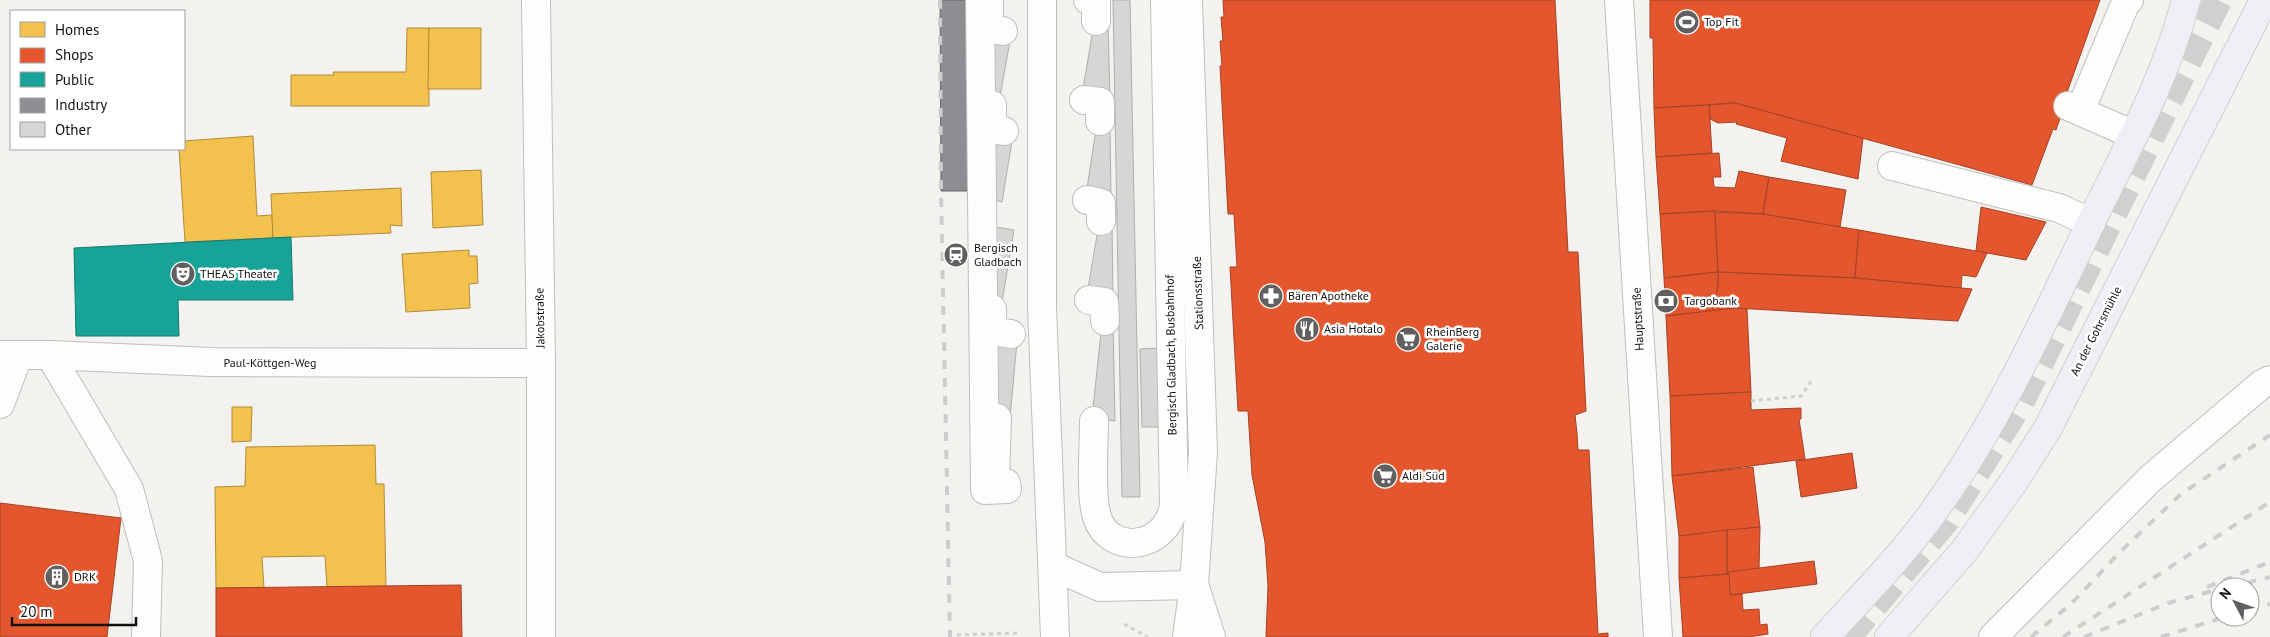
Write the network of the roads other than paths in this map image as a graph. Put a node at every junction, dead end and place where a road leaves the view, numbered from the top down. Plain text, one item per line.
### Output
1 (536, 0) edge
2 (1042, 0) edge
3 (1165, 0) edge
4 (1188, 0) edge
5 (1618, 0) edge
6 (2129, 0) edge
7 (2186, 0) edge
8 (2264, 0) edge
9 (984, 1) edge
10 (1003, 31) dead end
11 (1084, 100) dead end
12 (992, 105) dead end
13 (1100, 121) dead end
14 (1004, 131) dead end
15 (2134, 135) junction
16 (1892, 166) dead end
17 (992, 206) dead end
18 (2091, 222) junction
19 (1005, 232) dead end
20 (1089, 300) dead end
21 (992, 308) dead end
22 (1105, 321) dead end
23 (1011, 334) dead end
24 (50, 355) junction
25 (9, 356) edge
26 (541, 364) junction
27 (2270, 380) edge
28 (0, 404) edge
29 (997, 418) dead end
30 (1094, 421) dead end
31 (1053, 566) junction
32 (1194, 585) junction
33 (1055, 634) edge
34 (146, 637) edge
35 (542, 637) edge
36 (1186, 637) edge
37 (1211, 637) edge
38 (1658, 637) edge
39 (1826, 637) edge
40 (1889, 637) edge
41 (1993, 637) edge

1 - 26 street, Jakobstraße
2 - 31 street
3 - 30 street, Bergisch Gladbach, Busbahnhof
4 - 32 street, Stationsstraße
5 - 38 street, Hauptstraße
6 - 15 street
7 - 15 main road
8 - 40 main road, An der Gohrsmühle
9 - 10 street
9 - 29 street
11 - 13 street
12 - 14 street
15 - 18 main road
16 - 18 street
17 - 19 street
18 - 39 main road
20 - 22 street
21 - 23 street
24 - 25 street, Paul-Köttgen-Weg
24 - 26 street, Paul-Köttgen-Weg
24 - 34 street
25 - 28 street
26 - 35 street, Jakobstraße
27 - 41 street
31 - 32 street
31 - 33 street
32 - 36 street, Stationsstraße
32 - 37 street, Stationsstraße

